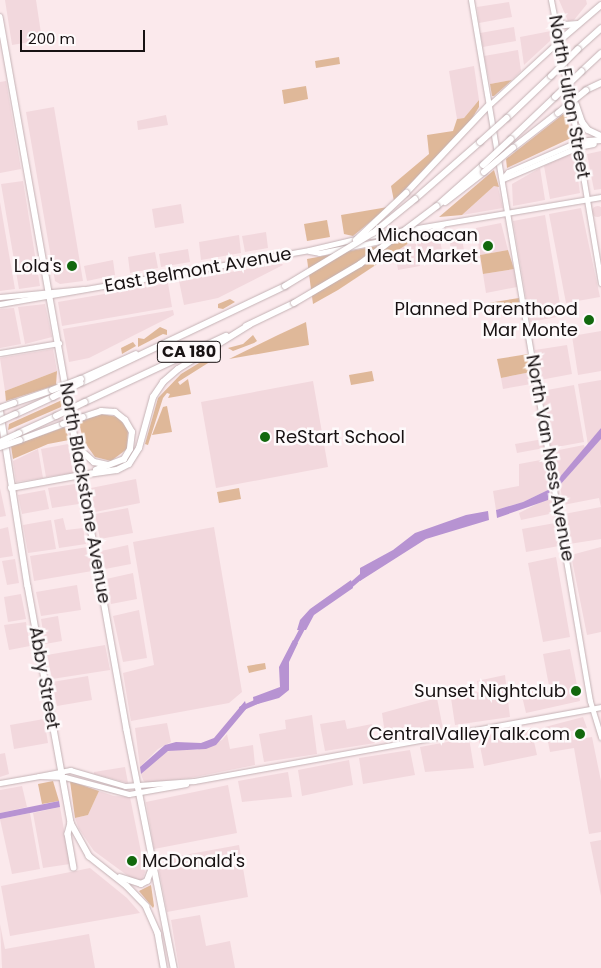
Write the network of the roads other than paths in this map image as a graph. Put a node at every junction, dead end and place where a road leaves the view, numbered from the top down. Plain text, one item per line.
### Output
1 (471, 0) edge
2 (551, 0) edge
3 (601, 5) edge
4 (0, 16) edge
5 (554, 17) junction
6 (582, 22) junction
7 (601, 28) edge
8 (559, 41) junction
9 (601, 53) edge
10 (565, 73) junction
11 (601, 83) edge
12 (488, 106) junction
13 (601, 140) edge
14 (577, 144) junction
15 (484, 168) junction
16 (502, 179) junction
17 (601, 197) edge
18 (587, 200) junction
19 (508, 214) junction
20 (329, 261) junction
21 (601, 283) edge
22 (50, 294) junction
23 (0, 297) edge
24 (0, 304) edge
25 (249, 325) junction
26 (59, 343) junction
27 (0, 353) edge
28 (53, 393) junction
29 (0, 408) edge
30 (0, 421) edge
31 (20, 436) junction
32 (0, 442) edge
33 (76, 446) junction
34 (0, 447) edge
35 (119, 462) junction
36 (81, 475) junction
37 (11, 488) junction
38 (601, 707) edge
39 (592, 708) junction
40 (601, 737) edge
41 (61, 773) junction
42 (194, 781) junction
43 (0, 783) edge
44 (138, 786) junction
45 (139, 793) junction
46 (71, 823) junction
47 (97, 863) junction
48 (74, 867) dead end
49 (153, 867) junction
50 (164, 968) edge
51 (174, 968) edge

1 - 12 main road, North Van Ness Avenue
2 - 5 main road, North Fulton Street
3 - 6 highway
4 - 22 main road, North Blackstone Avenue
5 - 6 highway
5 - 8 main road, North Fulton Street
6 - 8 highway
7 - 20 highway, CA 180, bridge
8 - 10 main road, North Fulton Street
8 - 12 main road
9 - 15 highway, CA 180, bridge
10 - 13 highway
10 - 14 main road, North Fulton Street
11 - 15 highway, bridge
12 - 16 main road, North Van Ness Avenue
12 - 20 highway, bridge
13 - 14 highway
14 - 16 main road
14 - 18 main road, North Fulton Street
15 - 25 highway, CA 180, bridge
16 - 19 main road, North Van Ness Avenue
17 - 18 main road, East Belmont Avenue
18 - 19 main road, East Belmont Avenue
18 - 21 main road, North Fulton Street
19 - 22 main road, East Belmont Avenue
19 - 39 main road, North Van Ness Avenue
20 - 28 highway, CA 180, bridge
22 - 23 main road, East Belmont Avenue
22 - 24 main road, East Belmont Avenue
22 - 26 main road, North Blackstone Avenue
25 - 31 highway, CA 180, bridge
25 - 36 highway
26 - 27 main road
26 - 33 main road, North Blackstone Avenue
28 - 29 highway, bridge
28 - 30 highway, CA 180, bridge
29 - 37 main road, Abby Street
31 - 32 highway, CA 180, bridge
31 - 34 highway, bridge
31 - 35 highway, bridge
33 - 35 highway
33 - 36 main road, North Blackstone Avenue
35 - 36 highway
36 - 37 main road
36 - 44 main road, North Blackstone Avenue
37 - 41 main road, Abby Street
38 - 39 main road
39 - 40 main road, North Van Ness Avenue
39 - 42 main road
41 - 43 main road
41 - 44 main road
41 - 45 main road
41 - 46 main road, Abby Street
42 - 44 main road
42 - 45 main road
44 - 45 main road, North Blackstone Avenue
45 - 49 main road, North Blackstone Avenue
46 - 47 main road, Abby Street
46 - 48 main road
47 - 49 main road
47 - 50 main road, Abby Street
49 - 51 main road, North Blackstone Avenue

